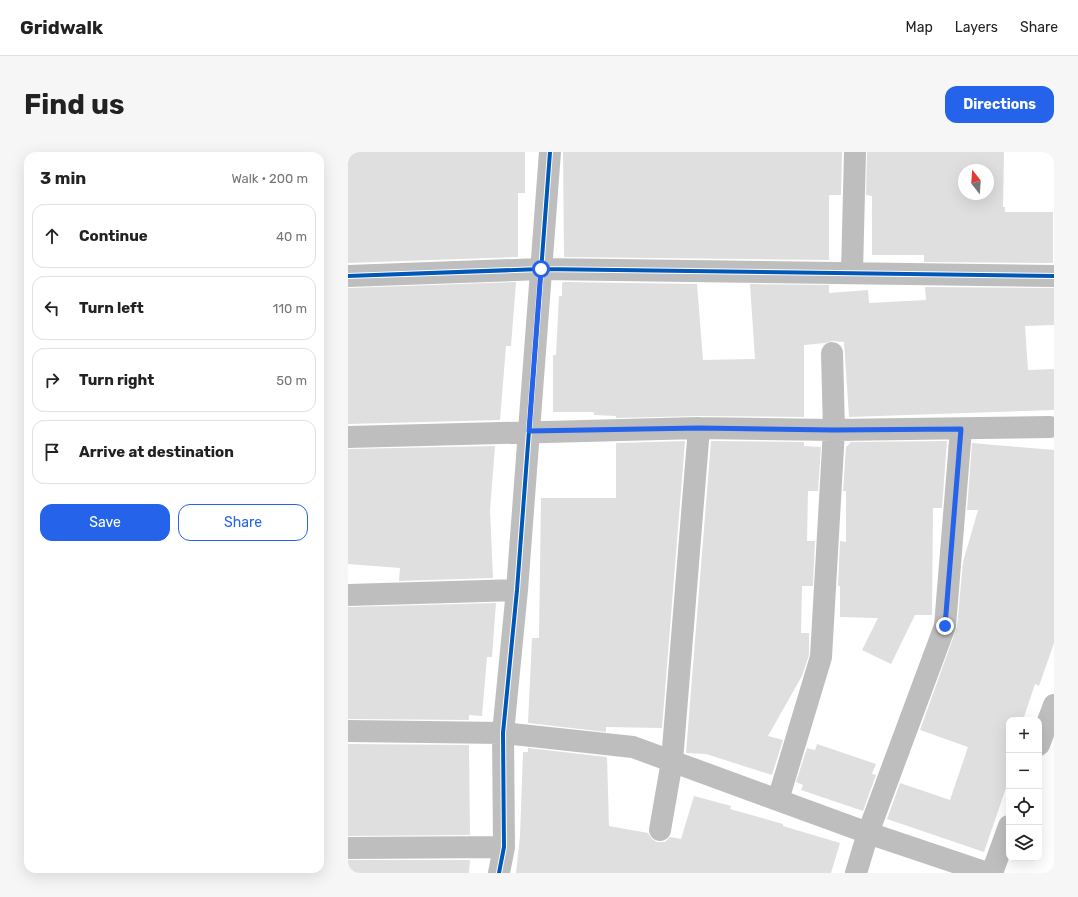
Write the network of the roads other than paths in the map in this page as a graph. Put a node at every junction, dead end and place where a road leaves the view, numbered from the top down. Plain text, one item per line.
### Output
1 (550, 152) edge
2 (856, 152) edge
3 (541, 269) junction
4 (852, 272) junction
5 (348, 276) edge
6 (1054, 276) edge
7 (832, 353) dead end
8 (1050, 427) dead end
9 (699, 428) junction
10 (961, 429) junction
11 (834, 430) junction
12 (529, 431) junction
13 (348, 437) edge
14 (517, 590) junction
15 (348, 595) edge
16 (1054, 705) edge
17 (348, 731) edge
18 (503, 733) junction
19 (1042, 738) edge
20 (672, 761) junction
21 (778, 800) junction
22 (660, 830) dead end
23 (868, 833) junction
24 (1006, 834) edge
25 (504, 847) junction
26 (348, 848) edge
27 (499, 873) edge
28 (856, 873) edge
29 (987, 873) edge
30 (992, 873) edge

1 - 3 street
2 - 4 street
3 - 4 street
3 - 5 street
3 - 12 street
4 - 6 street
7 - 11 street
8 - 10 street
9 - 11 street
9 - 12 street
9 - 20 street
10 - 11 street
10 - 23 street
11 - 21 street
12 - 13 street
12 - 14 street
14 - 15 street
14 - 18 street
16 - 19 street
17 - 18 street
18 - 20 street
18 - 25 street
20 - 21 street
20 - 22 street
21 - 23 street
23 - 28 street
23 - 29 street
24 - 30 street
25 - 26 street
25 - 27 street

